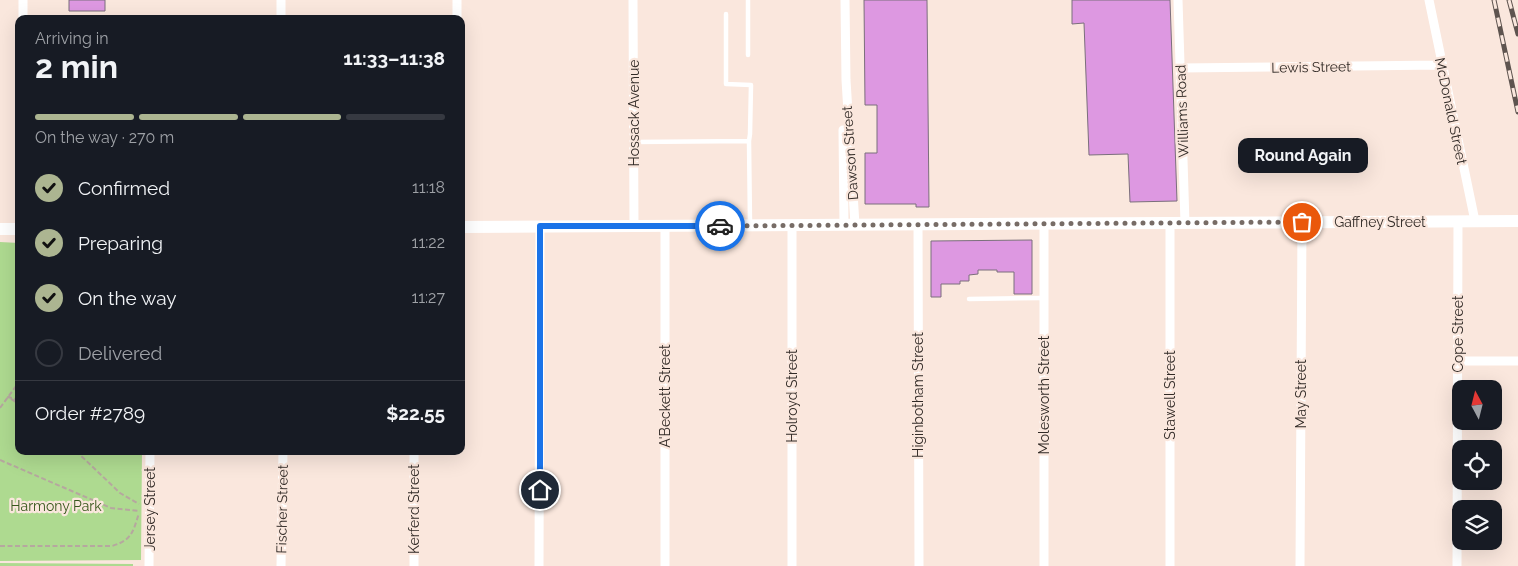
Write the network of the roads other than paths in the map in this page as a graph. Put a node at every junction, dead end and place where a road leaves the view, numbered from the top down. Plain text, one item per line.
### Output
1 (23, 0) edge
2 (281, 0) edge
3 (457, 0) edge
4 (633, 0) edge
5 (748, 0) edge
6 (845, 0) edge
7 (1178, 0) edge
8 (1429, 0) edge
9 (726, 14) dead end
10 (23, 15) edge
11 (281, 15) edge
12 (457, 15) edge
13 (748, 55) dead end
14 (1441, 65) junction
15 (1181, 68) junction
16 (749, 141) junction
17 (634, 142) junction
18 (1458, 221) junction
19 (1475, 221) junction
20 (1518, 221) edge
21 (1302, 222) junction
22 (1170, 223) junction
23 (1185, 223) junction
24 (918, 224) junction
25 (1044, 224) junction
26 (792, 225) junction
27 (850, 225) junction
28 (540, 226) junction
29 (634, 226) junction
30 (665, 226) junction
31 (750, 226) junction
32 (465, 227) edge
33 (0, 229) edge
34 (15, 229) edge
35 (1044, 298) junction
36 (969, 299) dead end
37 (1458, 361) junction
38 (1518, 362) edge
39 (150, 455) edge
40 (283, 455) edge
41 (414, 455) edge
42 (150, 566) edge
43 (281, 566) edge
44 (414, 566) edge
45 (540, 566) edge
46 (665, 566) edge
47 (792, 566) edge
48 (919, 566) edge
49 (1044, 566) edge
50 (1170, 566) edge
51 (1300, 566) edge
52 (1457, 566) edge

1 - 10 street
2 - 11 street
3 - 12 street
4 - 17 street, Hossack Avenue
5 - 13 lane
6 - 27 street, Dawson Street
7 - 15 street, Williams Road
8 - 14 street, McDonald Street
9 - 16 lane
14 - 15 street, Lewis Street
14 - 19 street, McDonald Street
15 - 23 street, Williams Road
16 - 17 lane
16 - 31 lane
17 - 29 street, Hossack Avenue
18 - 19 main road, Gaffney Street
18 - 21 main road, Gaffney Street
18 - 37 street, Cope Street
19 - 20 main road, Gaffney Street
21 - 23 main road, Gaffney Street
21 - 51 street, May Street
22 - 23 main road, Gaffney Street
22 - 25 main road, Gaffney Street
22 - 50 street, Stawell Street
24 - 25 main road, Gaffney Street
24 - 27 main road, Gaffney Street
24 - 48 street, Higinbotham Street
25 - 35 street, Molesworth Street
26 - 27 main road, Gaffney Street
26 - 31 main road, Gaffney Street
26 - 47 street, Holroyd Street
28 - 29 main road, Gaffney Street
28 - 32 main road, Gaffney Street
28 - 45 street
29 - 30 main road, Gaffney Street
30 - 31 main road, Gaffney Street
30 - 46 street, A'Beckett Street
33 - 34 main road
35 - 36 lane
35 - 49 street, Molesworth Street
37 - 38 street
37 - 52 street, Cope Street
39 - 42 street, Jersey Street
40 - 43 street, Fischer Street
41 - 44 street, Kerferd Street

